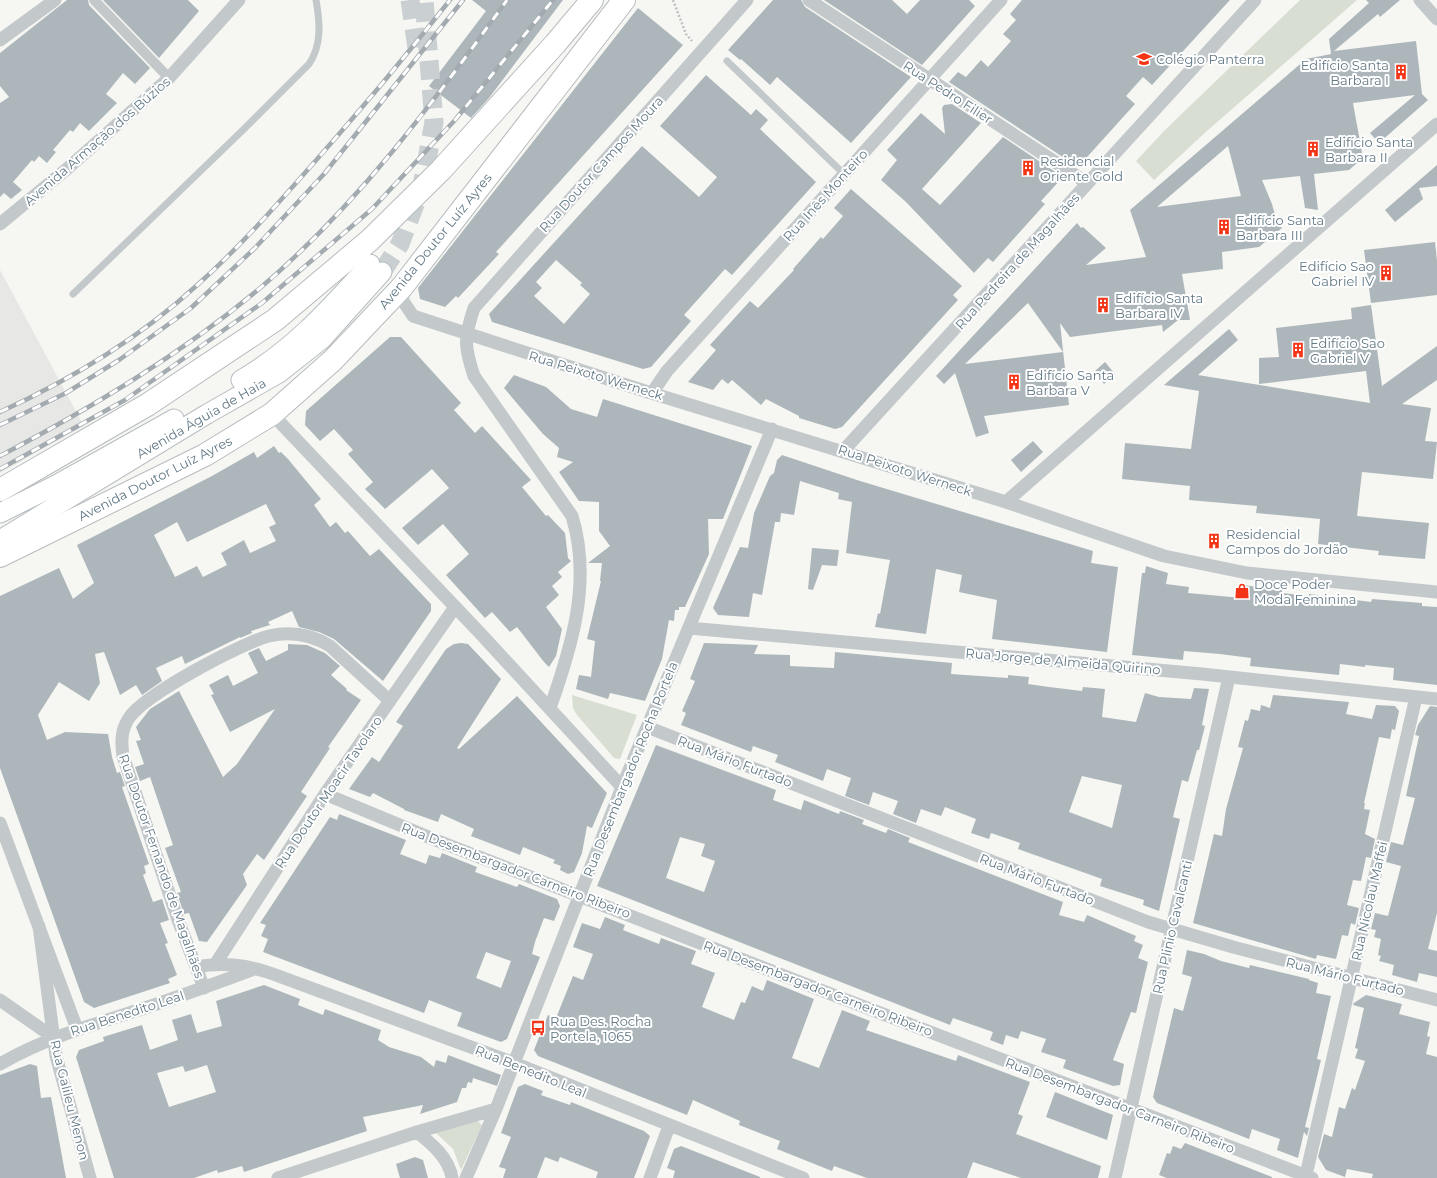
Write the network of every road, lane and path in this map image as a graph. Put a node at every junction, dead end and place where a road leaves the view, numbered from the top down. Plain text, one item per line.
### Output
1 (54, 0) edge
2 (94, 0) edge
3 (239, 0) edge
4 (316, 0) edge
5 (592, 0) edge
6 (624, 0) edge
7 (673, 0) edge
8 (747, 0) edge
9 (809, 0) edge
10 (1001, 0) edge
11 (1255, 0) edge
12 (1420, 0) edge
13 (1437, 19) edge
14 (0, 40) edge
15 (701, 52) junction
16 (727, 61) dead end
17 (169, 78) junction
18 (929, 80) junction
19 (1437, 124) edge
20 (844, 174) junction
21 (1087, 183) junction
22 (0, 224) edge
23 (402, 287) junction
24 (73, 294) dead end
25 (465, 334) junction
26 (652, 393) junction
27 (272, 414) junction
28 (772, 429) junction
29 (843, 451) junction
30 (0, 490) edge
31 (1006, 502) junction
32 (0, 513) edge
33 (0, 540) edge
34 (0, 556) edge
35 (1437, 592) edge
36 (455, 607) junction
37 (689, 628) junction
38 (1229, 677) junction
39 (1416, 697) junction
40 (1437, 699) edge
41 (390, 701) junction
42 (550, 708) junction
43 (647, 727) junction
44 (622, 786) junction
45 (325, 794) junction
46 (0, 823) edge
47 (579, 894) junction
48 (39, 926) junction
49 (1171, 929) junction
50 (216, 963) junction
51 (196, 967) junction
52 (258, 968) junction
53 (1352, 978) junction
54 (204, 988) junction
55 (0, 1000) edge
56 (1437, 1000) edge
57 (77, 1029) junction
58 (53, 1037) junction
59 (514, 1063) junction
60 (0, 1064) edge
61 (1131, 1108) junction
62 (496, 1109) junction
63 (669, 1126) junction
64 (417, 1132) junction
65 (1309, 1177) edge
66 (90, 1178) edge
67 (278, 1178) edge
68 (452, 1178) edge
69 (466, 1178) edge
70 (650, 1178) edge
71 (803, 1178) edge
72 (1115, 1178) edge

1 - 14 street
2 - 17 street
3 - 17 street, Avenida Armação dos Búzios
4 - 24 lane
5 - 30 highway
6 - 23 highway, Avenida Doutor Luíz Ayres
7 - 15 path
8 - 15 street, Rua Doutor Campos Moura
9 - 18 street, Rua Pedro Filier
10 - 18 street, Rua Inês Monteiro
11 - 21 street, Rua Pedreira de Magalhães
12 - 13 street
15 - 25 street, Rua Doutor Campos Moura
16 - 20 lane
17 - 22 street, Avenida Armação dos Búzios
18 - 20 street, Rua Inês Monteiro
18 - 21 street, Rua Pedro Filier
19 - 31 street
20 - 26 street, Rua Inês Monteiro
21 - 29 street, Rua Pedreira de Magalhães
23 - 25 street, Rua Peixoto Werneck
23 - 27 highway, Avenida Doutor Luíz Ayres
25 - 26 street, Rua Peixoto Werneck
25 - 42 street
26 - 28 street, Rua Peixoto Werneck
27 - 34 highway, Avenida Doutor Luíz Ayres
27 - 36 street
28 - 29 street, Rua Peixoto Werneck
28 - 37 street, Rua Desembargador Rocha Portela
29 - 31 street, Rua Peixoto Werneck
31 - 35 street, Rua Peixoto Werneck
32 - 33 main road, Avenida Águia de Haia
36 - 41 street, Rua Doutor Moacir Tavolaro
36 - 42 street
37 - 38 street, Rua Jorge de Almeida Quirino
37 - 43 street, Rua Desembargador Rocha Portela
38 - 39 street, Rua Jorge de Almeida Quirino
38 - 49 street, Rua Plinio Cavalcanti
39 - 40 street, Rua Jorge de Almeida Quirino
39 - 53 street, Rua Nicolau Maffei
41 - 45 street, Rua Doutor Moacir Tavolaro
41 - 51 street, Rua Doutor Fernando de Magalhães
42 - 44 street
43 - 44 street, Rua Desembargador Rocha Portela
43 - 49 street, Rua Mário Furtado
44 - 47 street, Rua Desembargador Rocha Portela
45 - 47 street, Rua Desembargador Carneiro Ribeiro
45 - 50 street, Rua Doutor Moacir Tavolaro
46 - 48 street, Rua Galileu Menon
47 - 59 street, Rua Desembargador Rocha Portela
47 - 61 street, Rua Desembargador Carneiro Ribeiro
48 - 57 street, Rua Galileu Menon
48 - 58 street, Rua Galileu Menon
49 - 53 street, Rua Mário Furtado
49 - 61 street, Rua Plinio Cavalcanti
50 - 51 street
50 - 52 street, Rua Benedito Leal
51 - 54 street, Rua Doutor Fernando de Magalhães
52 - 54 street, Rua Benedito Leal
52 - 59 street, Rua Benedito Leal
53 - 56 street, Rua Mário Furtado
53 - 65 street, Rua Nicolau Maffei
54 - 57 street, Rua Benedito Leal
55 - 58 street
57 - 58 street, Rua Benedito Leal
58 - 60 street, Rua Benedito Leal
58 - 66 street, Rua Galileu Menon
59 - 62 street, Rua Desembargador Rocha Portela
59 - 63 street, Rua Benedito Leal
61 - 65 street, Rua Desembargador Carneiro Ribeiro
61 - 72 street, Rua Plinio Cavalcanti
62 - 64 street
62 - 69 street, Rua Desembargador Rocha Portela
63 - 70 street
63 - 71 street, Rua Benedito Leal
64 - 67 street
64 - 68 street

